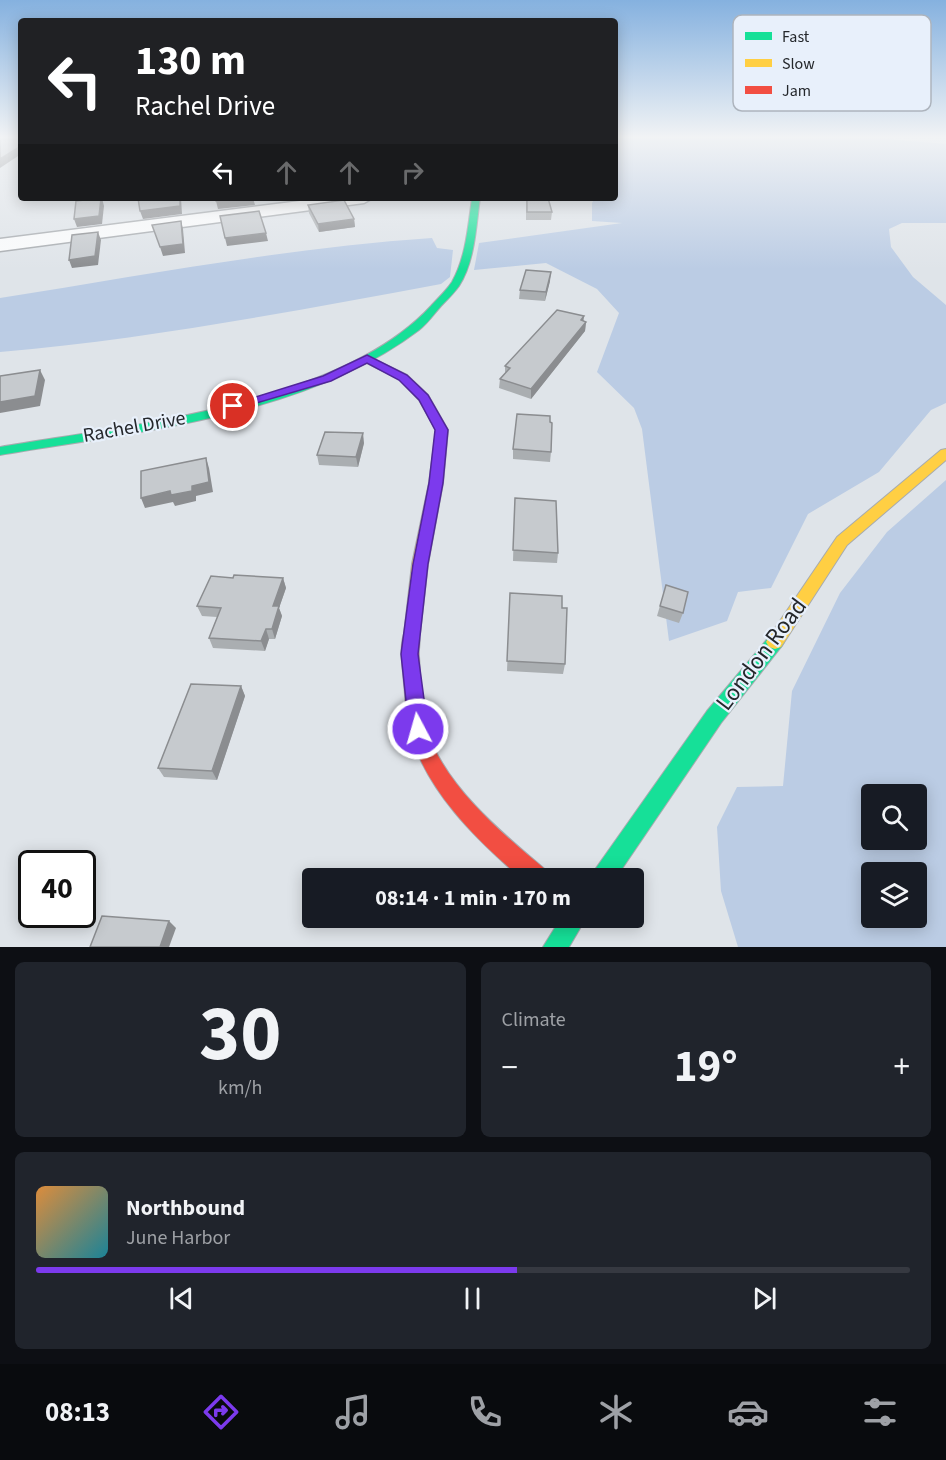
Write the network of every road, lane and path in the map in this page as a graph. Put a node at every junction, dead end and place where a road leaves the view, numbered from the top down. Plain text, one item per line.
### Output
1 (341, 201) edge
2 (475, 201) edge
3 (0, 245) edge
4 (367, 359) junction
5 (0, 451) edge
6 (946, 453) edge
7 (526, 868) edge
8 (610, 868) edge
9 (568, 928) edge
10 (555, 947) edge

1 - 3 street
2 - 4 street, Rachel Drive
4 - 5 street, Rachel Drive
4 - 7 street
6 - 8 street, London Road
9 - 10 street

